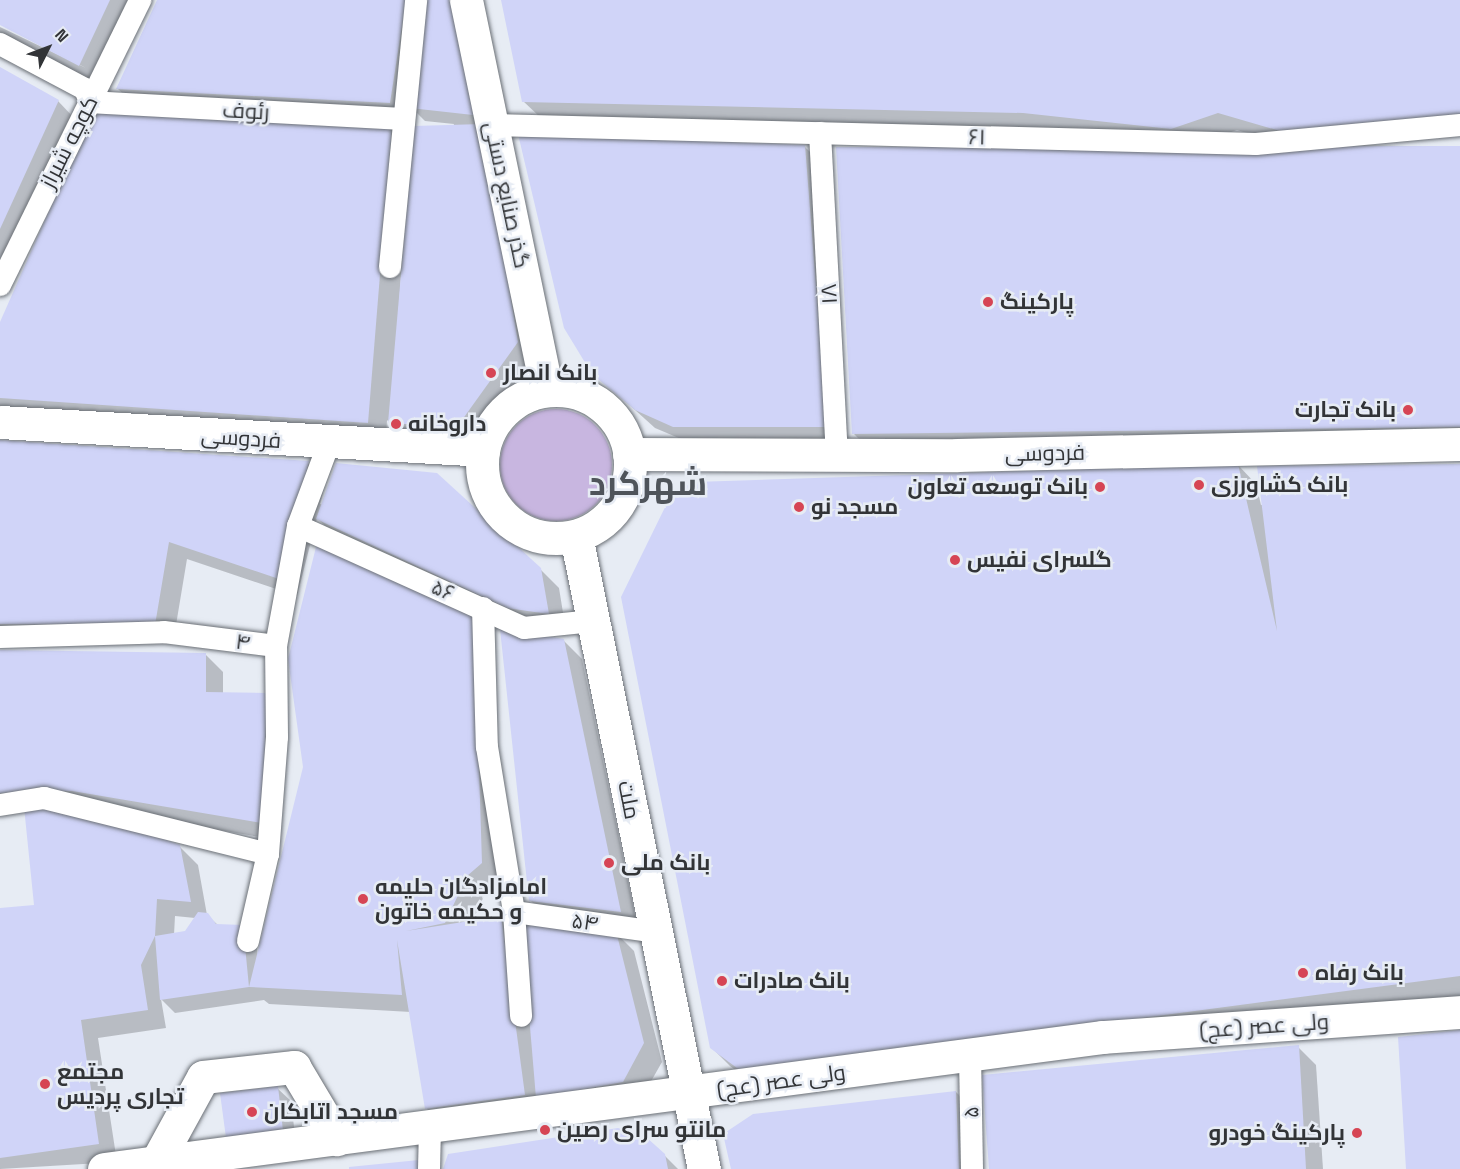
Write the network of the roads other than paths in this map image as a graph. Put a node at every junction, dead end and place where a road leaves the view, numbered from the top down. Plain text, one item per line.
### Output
1 (140, 0) edge
2 (416, 0) edge
3 (466, 0) edge
4 (0, 44) edge
5 (90, 102) junction
6 (402, 119) junction
7 (492, 125) junction
8 (1460, 125) edge
9 (820, 133) junction
10 (390, 267) dead end
11 (0, 285) edge
12 (547, 390) junction
13 (0, 423) edge
14 (329, 443) junction
15 (1460, 444) edge
16 (483, 450) junction
17 (629, 454) junction
18 (837, 455) junction
19 (298, 526) junction
20 (576, 536) junction
21 (483, 608) junction
22 (593, 621) junction
23 (0, 637) edge
24 (276, 645) junction
25 (0, 805) edge
26 (268, 854) junction
27 (513, 912) junction
28 (656, 932) junction
29 (248, 941) dead end
30 (1460, 1012) edge
31 (521, 1016) dead end
32 (970, 1055) junction
33 (689, 1093) junction
34 (430, 1127) junction
35 (337, 1139) junction
36 (156, 1163) junction
37 (104, 1169) edge
38 (429, 1169) edge
39 (704, 1169) edge
40 (972, 1169) edge

1 - 5 street, کوچه شیراز
2 - 6 street
3 - 7 main road, گذر صنایع دستی
4 - 5 street
5 - 6 street, رئوف
5 - 11 street, کوچه شیراز
6 - 10 street
7 - 9 street, ۶۱
7 - 12 main road, گذر صنایع دستی
8 - 9 street, ۶۱
9 - 18 street, ۱۸
12 - 16 main road
12 - 17 main road
13 - 14 main road, فردوسی
14 - 16 main road, فردوسی
14 - 19 street, ۴
15 - 18 main road, فردوسی
16 - 20 main road
17 - 18 main road, فردوسی
17 - 20 main road
19 - 21 street, ۵۶
19 - 24 street, ۴
20 - 22 main road, ملت
21 - 22 street, ۵۶
21 - 27 street
22 - 28 main road, ملت
23 - 24 street, ۴
24 - 26 street
25 - 26 street
26 - 29 street
27 - 28 street, ۵۴
27 - 31 street
28 - 33 main road, ملت
30 - 32 main road, ولی عصر (عج)
32 - 33 main road, ولی عصر (عج)
32 - 40 street, ۵
33 - 34 main road, ولی عصر (عج)
33 - 39 main road, ملت
34 - 35 main road, ولی عصر (عج)
34 - 38 street
35 - 36 main road, ولی عصر (عج)
35 - 36 main road
36 - 37 main road, ولی عصر (عج)

